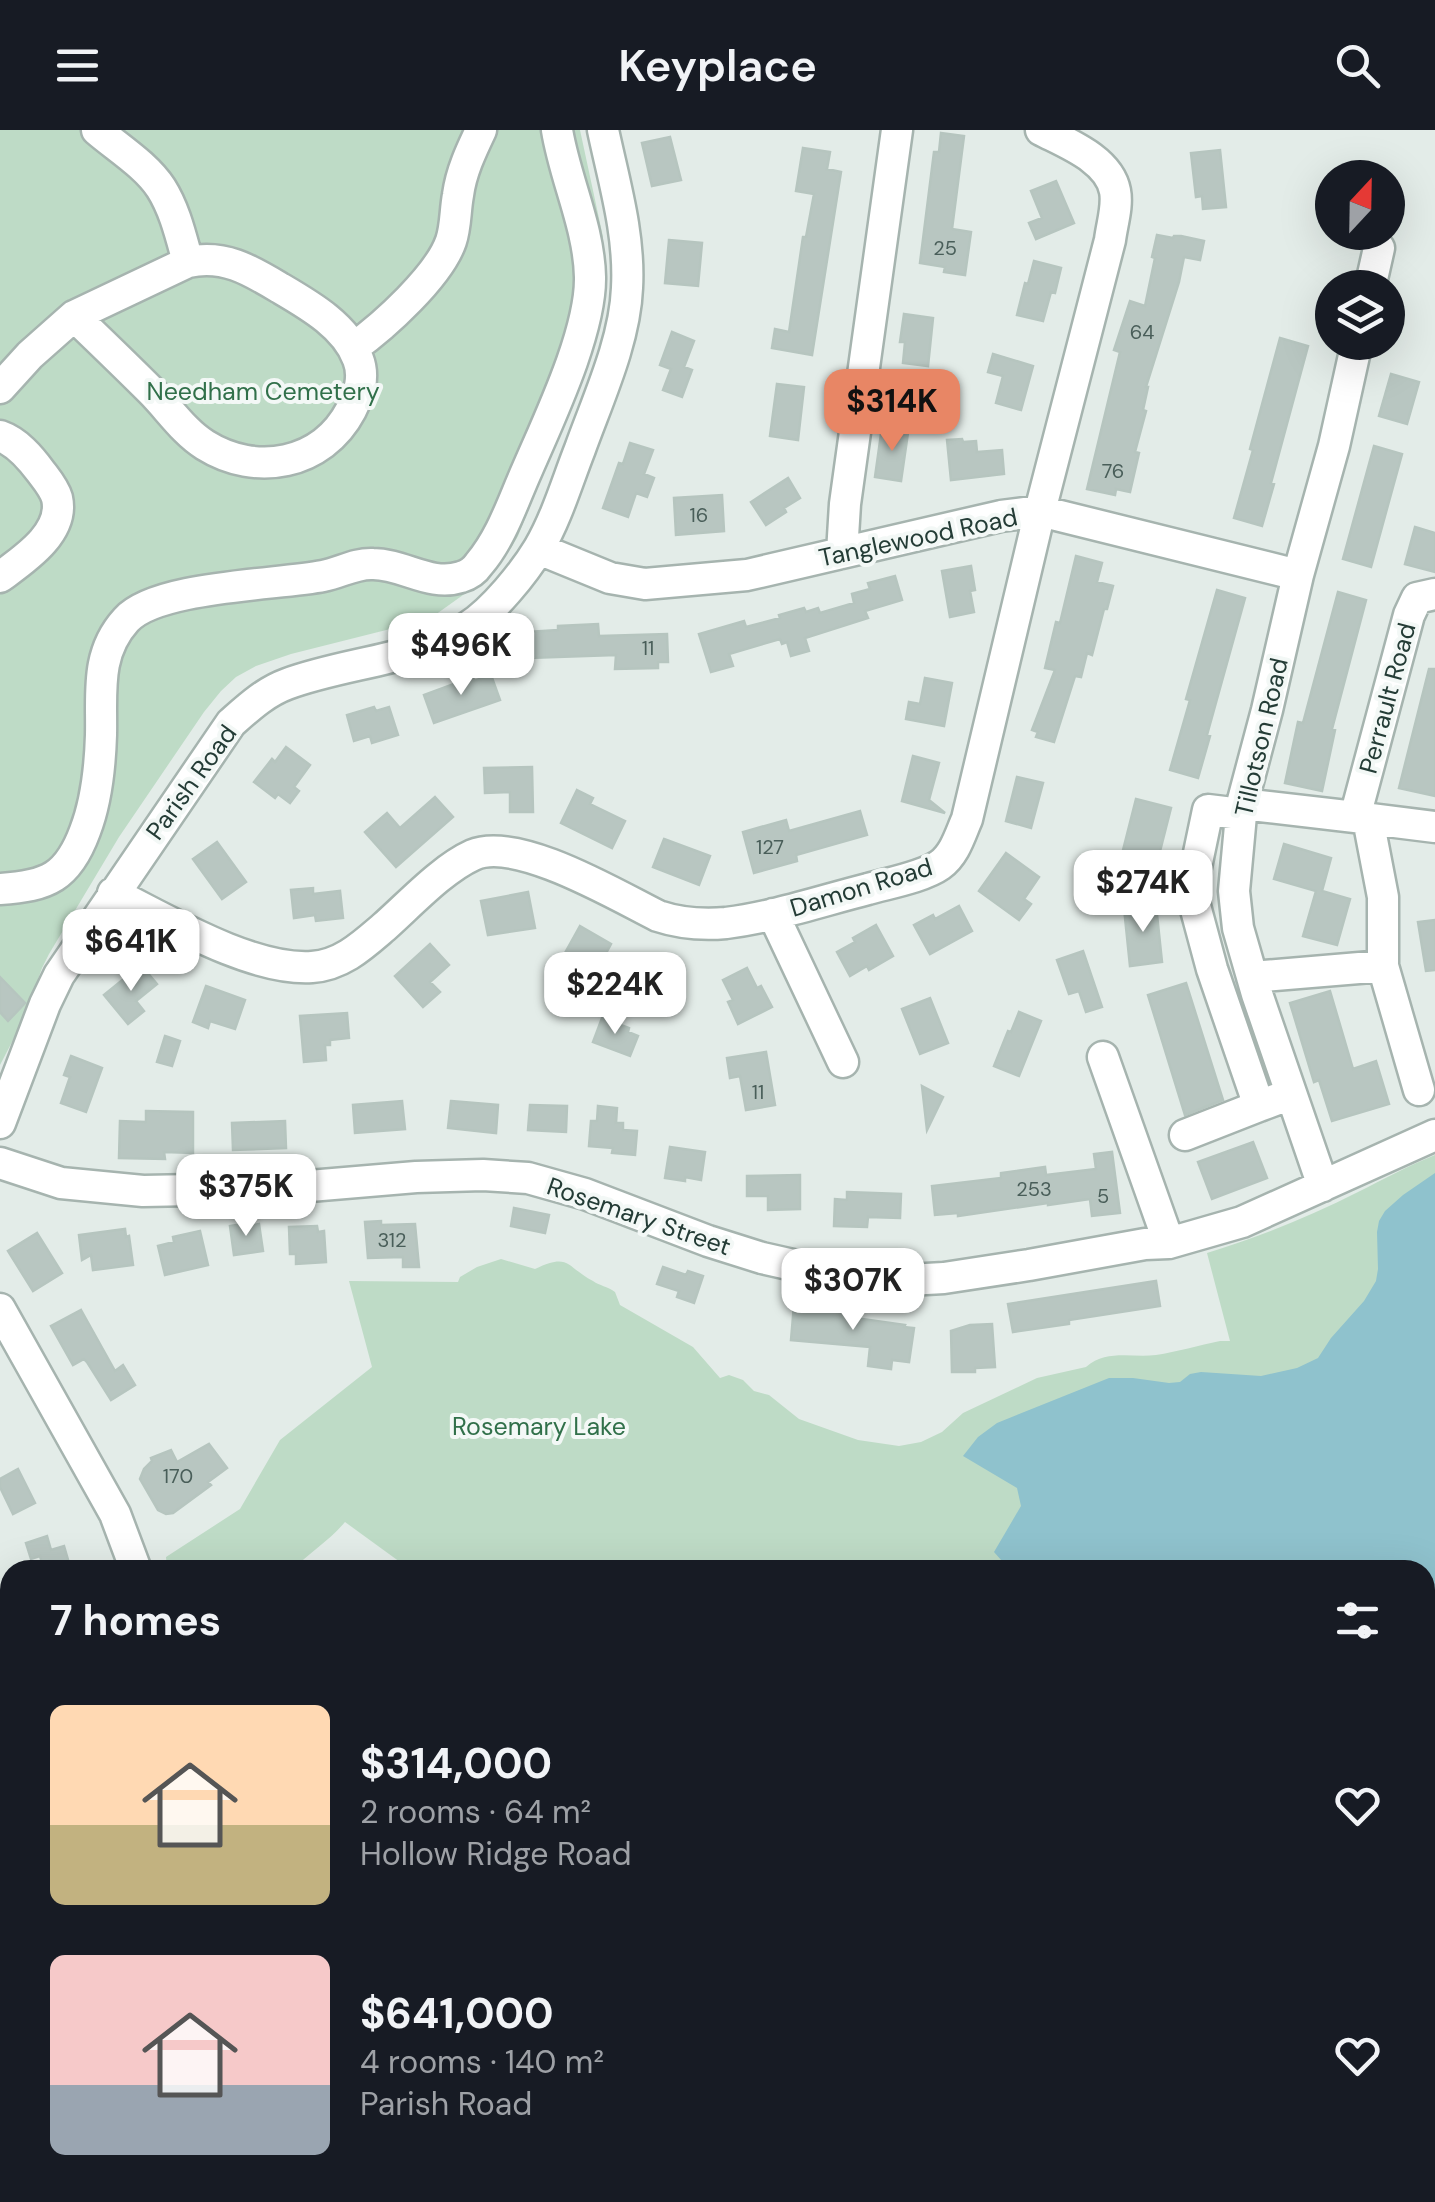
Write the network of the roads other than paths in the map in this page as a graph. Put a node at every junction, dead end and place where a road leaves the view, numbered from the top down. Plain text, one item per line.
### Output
1 (97, 130) edge
2 (481, 130) edge
3 (557, 130) edge
4 (603, 130) edge
5 (897, 130) edge
6 (1041, 130) edge
7 (188, 262) junction
8 (74, 316) junction
9 (353, 348) junction
10 (1353, 360) edge
11 (5, 383) edge
12 (10, 443) edge
13 (1040, 510) junction
14 (539, 549) junction
15 (842, 552) junction
16 (1298, 575) junction
17 (0, 577) edge
18 (1435, 594) edge
19 (1242, 809) junction
20 (1361, 818) junction
21 (1435, 827) edge
22 (0, 889) edge
23 (113, 893) junction
24 (774, 914) junction
25 (1382, 966) junction
26 (1252, 977) junction
27 (1103, 1057) dead end
28 (843, 1062) dead end
29 (1418, 1090) dead end
30 (1292, 1094) junction
31 (1259, 1106) junction
32 (0, 1123) edge
33 (1185, 1135) dead end
34 (1435, 1135) edge
35 (0, 1163) edge
36 (1323, 1186) junction
37 (1169, 1242) junction
38 (0, 1308) edge
39 (132, 1560) edge

1 - 7 street
2 - 9 street
3 - 22 street
4 - 14 street, Parish Road
5 - 15 street
6 - 13 street, Damon Road
7 - 8 street
7 - 9 street
8 - 9 street
8 - 11 street
10 - 16 street, Tillotson Road
11 - 12 street
12 - 17 street
13 - 15 street, Tanglewood Road
13 - 16 street, Tanglewood Road
13 - 24 street, Damon Road
14 - 15 street, Tanglewood Road
14 - 23 street, Parish Road
16 - 19 street, Tillotson Road
18 - 20 street, Perrault Road
19 - 20 street
19 - 26 street, Tillotson Road
19 - 31 street
20 - 21 street
20 - 25 street
23 - 24 street, Damon Road
23 - 32 street, Parish Road
24 - 28 street
25 - 26 street
25 - 29 street
26 - 30 street, Tillotson Road
27 - 37 street
30 - 31 street
30 - 36 street, Tillotson Road
31 - 33 street
34 - 36 street, Rosemary Street
35 - 37 street, Rosemary Street
36 - 37 street, Rosemary Street
38 - 39 street

